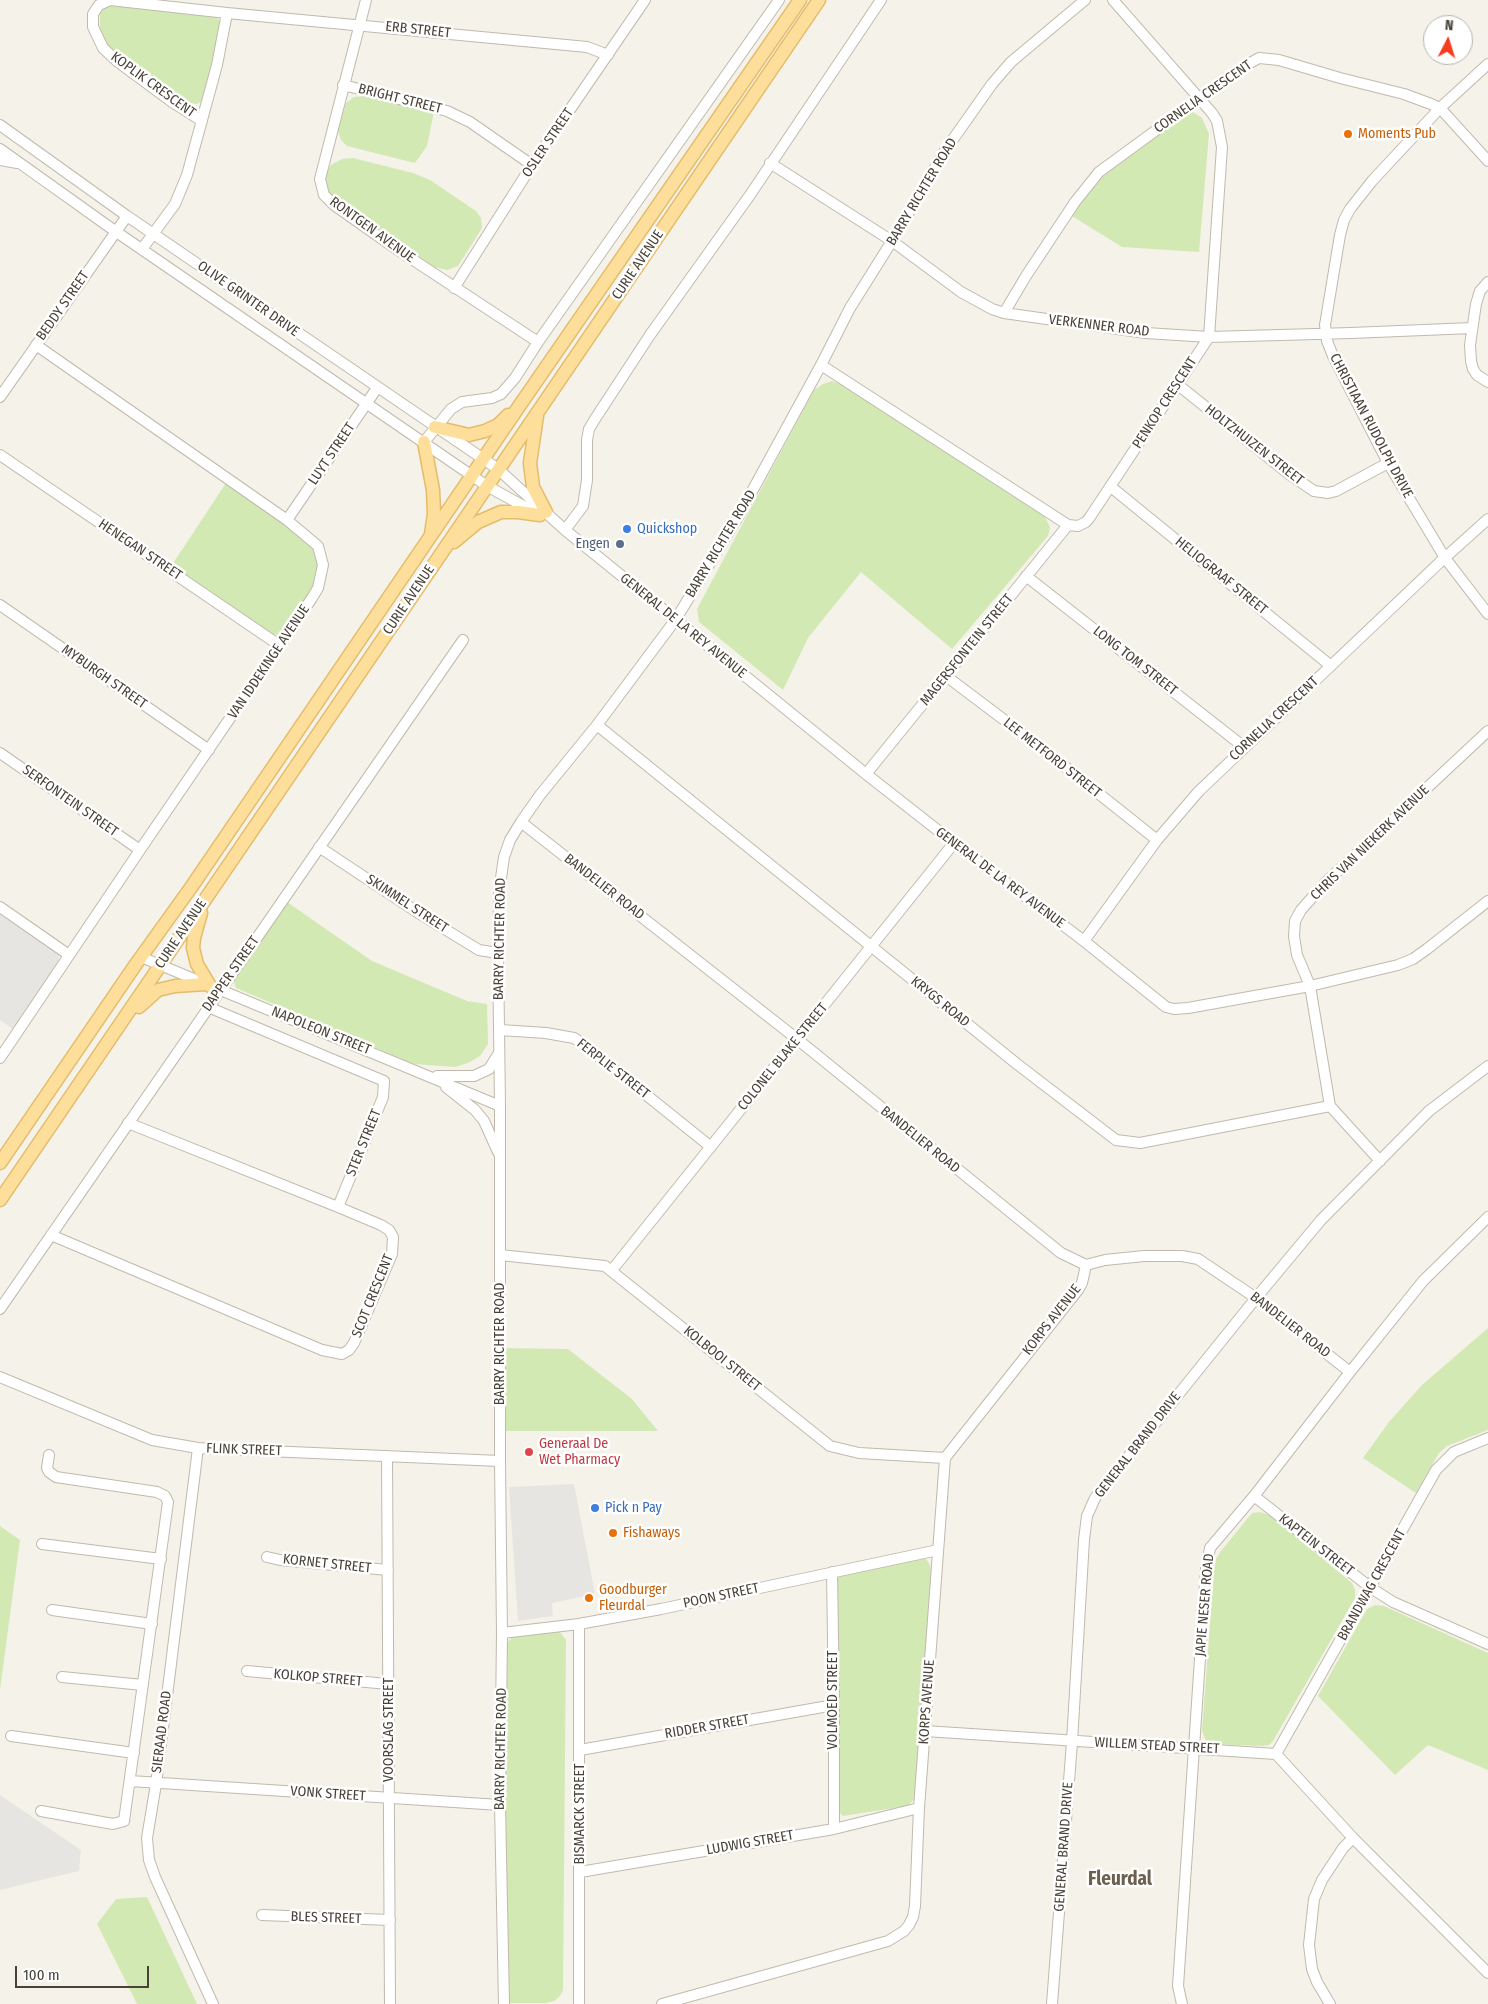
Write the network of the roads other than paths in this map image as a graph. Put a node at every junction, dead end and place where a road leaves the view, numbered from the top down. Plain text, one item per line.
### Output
1 (366, 0) edge
2 (645, 0) edge
3 (779, 0) edge
4 (802, 0) edge
5 (881, 0) edge
6 (1085, 0) edge
7 (1113, 0) edge
8 (817, 4) edge
9 (227, 14) junction
10 (359, 25) junction
11 (608, 55) junction
12 (1488, 64) edge
13 (343, 85) junction
14 (1199, 99) junction
15 (1440, 108) junction
16 (202, 121) junction
17 (3, 127) edge
18 (0, 149) edge
19 (0, 160) edge
20 (1488, 161) edge
21 (770, 163) junction
22 (23, 164) junction
23 (532, 165) junction
24 (127, 216) junction
25 (115, 231) junction
26 (154, 234) junction
27 (892, 241) junction
28 (142, 249) junction
29 (1488, 282) edge
30 (454, 288) junction
31 (1004, 313) junction
32 (1472, 328) junction
33 (1326, 334) junction
34 (1209, 337) junction
35 (538, 342) junction
36 (36, 345) junction
37 (822, 365) junction
38 (1488, 382) edge
39 (1177, 384) junction
40 (377, 388) junction
41 (0, 398) edge
42 (522, 402) junction
43 (366, 404) junction
44 (538, 411) junction
45 (435, 427) junction
46 (424, 442) junction
47 (0, 456) edge
48 (484, 459) junction
49 (1388, 463) junction
50 (498, 469) junction
51 (472, 476) junction
52 (487, 486) junction
53 (1111, 486) junction
54 (543, 514) junction
55 (287, 520) junction
56 (1488, 520) edge
57 (1068, 525) junction
58 (565, 530) junction
59 (430, 538) junction
60 (439, 555) junction
61 (1445, 558) junction
62 (1026, 576) junction
63 (0, 605) edge
64 (1488, 614) edge
65 (676, 619) junction
66 (463, 640) dead end
67 (279, 646) junction
68 (1331, 666) junction
69 (946, 676) junction
70 (597, 725) junction
71 (1488, 731) edge
72 (1244, 747) junction
73 (209, 750) junction
74 (0, 753) edge
75 (866, 774) junction
76 (520, 822) junction
77 (1157, 840) junction
78 (954, 844) junction
79 (319, 846) junction
80 (140, 850) junction
81 (218, 880) junction
82 (1488, 901) edge
83 (0, 907) edge
84 (1084, 940) junction
85 (871, 947) junction
86 (498, 953) junction
87 (69, 955) junction
88 (141, 957) junction
89 (160, 966) junction
90 (1310, 986) junction
91 (212, 987) junction
92 (208, 1007) junction
93 (500, 1030) junction
94 (797, 1040) junction
95 (106, 1044) junction
96 (499, 1053) junction
97 (0, 1058) edge
98 (1488, 1066) edge
99 (417, 1071) junction
100 (381, 1079) joint
101 (435, 1079) junction
102 (500, 1106) junction
103 (1330, 1106) junction
104 (128, 1123) junction
105 (711, 1147) junction
106 (500, 1158) junction
107 (1380, 1161) junction
108 (0, 1162) edge
109 (0, 1200) edge
110 (338, 1207) junction
111 (1488, 1217) edge
112 (51, 1235) junction
113 (500, 1255) junction
114 (1086, 1265) junction
115 (612, 1270) junction
116 (1256, 1298) junction
117 (0, 1309) edge
118 (1350, 1372) junction
119 (0, 1377) edge
120 (1488, 1438) edge
121 (198, 1448) junction
122 (49, 1455) dead end
123 (387, 1456) junction
124 (945, 1458) junction
125 (500, 1461) junction
126 (1254, 1496) junction
127 (42, 1544) dead end
128 (938, 1550) junction
129 (267, 1557) dead end
130 (161, 1560) junction
131 (388, 1570) junction
132 (832, 1572) junction
133 (1371, 1588) junction
134 (52, 1610) dead end
135 (152, 1624) junction
136 (579, 1624) junction
137 (502, 1633) junction
138 (1488, 1644) edge
139 (247, 1672) dead end
140 (62, 1677) dead end
141 (388, 1684) junction
142 (144, 1685) junction
143 (834, 1705) junction
144 (925, 1731) junction
145 (11, 1736) dead end
146 (1072, 1742) junction
147 (1194, 1748) junction
148 (580, 1750) junction
149 (134, 1753) junction
150 (1276, 1754) junction
151 (130, 1782) junction
152 (156, 1784) junction
153 (389, 1798) junction
154 (500, 1805) junction
155 (919, 1808) junction
156 (41, 1811) dead end
157 (834, 1828) junction
158 (1353, 1838) junction
159 (580, 1872) junction
160 (262, 1915) dead end
161 (390, 1920) junction
162 (1488, 1973) edge
163 (213, 2004) edge
164 (390, 2004) edge
165 (504, 2004) edge
166 (578, 2004) edge
167 (662, 2004) edge
168 (1052, 2004) edge
169 (1182, 2004) edge
170 (1330, 2004) edge

1 - 10 street, RONTGEN AVENUE
2 - 11 street, OSLER STREET
3 - 35 street
4 - 8 street
4 - 42 main road, CURIE AVENUE
5 - 21 street
6 - 27 street, BARRY RICHTER ROAD
7 - 14 street
8 - 44 main road, CURIE AVENUE
9 - 10 street, ERB STREET
9 - 16 street
9 - 16 street, KOPLIK CRESCENT
10 - 11 street, ERB STREET
10 - 13 street, RONTGEN AVENUE
11 - 23 street, OSLER STREET
12 - 15 street, CHRISTIAAN RUDOLPH DRIVE
13 - 23 street, BRIGHT STREET
13 - 30 street, RONTGEN AVENUE
14 - 15 street, CORNELIA CRESCENT
14 - 31 street, CORNELIA CRESCENT
14 - 34 street
15 - 20 street, CORNELIA CRESCENT
15 - 33 street, CHRISTIAAN RUDOLPH DRIVE
16 - 26 street
17 - 24 street, OLIVE GRINTER DRIVE
18 - 22 street, OLIVE GRINTER DRIVE
19 - 22 street
21 - 27 street, VERKENNER ROAD
21 - 58 street
22 - 25 street, OLIVE GRINTER DRIVE
23 - 30 street, OSLER STREET
24 - 25 street, BEDDY STREET
24 - 26 street, OLIVE GRINTER DRIVE
25 - 28 street, OLIVE GRINTER DRIVE
25 - 36 street, BEDDY STREET
26 - 28 street
26 - 40 street, OLIVE GRINTER DRIVE
27 - 31 street, VERKENNER ROAD
27 - 37 street, BARRY RICHTER ROAD
28 - 43 street, OLIVE GRINTER DRIVE
29 - 32 street
30 - 35 street, RONTGEN AVENUE
31 - 34 street, VERKENNER ROAD
32 - 33 street, VERKENNER ROAD
32 - 38 street
33 - 34 street, VERKENNER ROAD
33 - 49 street, CHRISTIAAN RUDOLPH DRIVE
34 - 39 street, PENKOP CRESCENT
35 - 45 street
36 - 41 street, BEDDY STREET
36 - 55 street, VAN IDDEKINGE AVENUE
37 - 57 street
37 - 65 street, BARRY RICHTER ROAD
39 - 49 street, HOLTZHUIZEN STREET
39 - 53 street, PENKOP CRESCENT
40 - 43 street, LUYT STREET
40 - 45 street, OLIVE GRINTER DRIVE
42 - 45 main road
42 - 48 main road, CURIE AVENUE
43 - 46 street, OLIVE GRINTER DRIVE
43 - 55 street, LUYT STREET
44 - 50 main road, CURIE AVENUE
44 - 54 main road
45 - 46 street
45 - 48 street, OLIVE GRINTER DRIVE
46 - 51 street, OLIVE GRINTER DRIVE
46 - 59 main road
47 - 67 street, HENEGAN STREET
48 - 50 street, OLIVE GRINTER DRIVE
48 - 51 main road, CURIE AVENUE
49 - 61 street, CHRISTIAAN RUDOLPH DRIVE
50 - 52 main road, CURIE AVENUE
50 - 54 street, GENERAL DE LA REY AVENUE
51 - 52 street, OLIVE GRINTER DRIVE
51 - 59 main road, CURIE AVENUE
52 - 54 street, GENERAL DE LA REY AVENUE
52 - 60 main road, CURIE AVENUE
53 - 57 street, PENKOP CRESCENT
53 - 68 street, HELIOGRAAF STREET
54 - 58 street, GENERAL DE LA REY AVENUE
54 - 60 main road
55 - 67 street, VAN IDDEKINGE AVENUE
56 - 61 street, CORNELIA CRESCENT
57 - 62 street, MAGERSFONTEIN STREET
58 - 65 street, GENERAL DE LA REY AVENUE
59 - 88 main road, CURIE AVENUE
60 - 81 main road, CURIE AVENUE
61 - 64 street, CHRISTIAAN RUDOLPH DRIVE
61 - 68 street, CORNELIA CRESCENT
62 - 69 street, MAGERSFONTEIN STREET
62 - 72 street, LONG TOM STREET
63 - 73 street, MYBURGH STREET
65 - 70 street, BARRY RICHTER ROAD
65 - 75 street, GENERAL DE LA REY AVENUE
66 - 79 street, DAPPER STREET
67 - 73 street, VAN IDDEKINGE AVENUE
68 - 72 street, CORNELIA CRESCENT
69 - 75 street, MAGERSFONTEIN STREET
69 - 77 street, LEE METFORD STREET
70 - 76 street, BARRY RICHTER ROAD
70 - 85 street, KRYGS ROAD
71 - 90 street, CHRIS VAN NIEKERK AVENUE
72 - 77 street, CORNELIA CRESCENT
73 - 80 street, VAN IDDEKINGE AVENUE
74 - 80 street, SERFONTEIN STREET
75 - 78 street, GENERAL DE LA REY AVENUE
76 - 86 street, BARRY RICHTER ROAD
76 - 94 street, BANDELIER ROAD
77 - 84 street, CORNELIA CRESCENT
78 - 84 street, GENERAL DE LA REY AVENUE
78 - 85 street, COLONEL BLAKE STREET
79 - 86 street, SKIMMEL STREET
79 - 91 street, DAPPER STREET
80 - 87 street, VAN IDDEKINGE AVENUE
81 - 89 main road, CURIE AVENUE
81 - 91 main road
82 - 90 street, GENERAL DE LA REY AVENUE
83 - 87 street
84 - 90 street, GENERAL DE LA REY AVENUE
85 - 94 street, COLONEL BLAKE STREET
85 - 103 street, KRYGS ROAD
86 - 93 street, BARRY RICHTER ROAD
87 - 97 street, VAN IDDEKINGE AVENUE
88 - 89 street, NAPOLEON STREET
88 - 108 main road, CURIE AVENUE
89 - 91 street, NAPOLEON STREET
89 - 95 main road, CURIE AVENUE
90 - 103 street, CHRIS VAN NIEKERK AVENUE
91 - 92 street, DAPPER STREET
91 - 95 main road
91 - 99 street, NAPOLEON STREET
92 - 100 street, NAPOLEON STREET
92 - 104 street, DAPPER STREET
93 - 96 street, BARRY RICHTER ROAD
93 - 105 street, FERPLIE STREET
94 - 105 street, COLONEL BLAKE STREET
94 - 114 street, BANDELIER ROAD
95 - 109 main road, CURIE AVENUE
96 - 99 street
96 - 102 street, BARRY RICHTER ROAD
98 - 107 street, GENERAL BRAND DRIVE
99 - 101 street, NAPOLEON STREET
100 - 110 street, STER STREET
101 - 102 street, NAPOLEON STREET
101 - 106 street
102 - 106 street, BARRY RICHTER ROAD
103 - 107 street
104 - 110 street, SCOT CRESCENT
104 - 112 street, DAPPER STREET
105 - 115 street, COLONEL BLAKE STREET
106 - 113 street, BARRY RICHTER ROAD
107 - 116 street, GENERAL BRAND DRIVE
110 - 112 street, SCOT CRESCENT
111 - 118 street, JAPIE NESER ROAD
112 - 117 street, DAPPER STREET
113 - 115 street, KOLBOOI STREET
113 - 125 street, BARRY RICHTER ROAD
114 - 116 street, BANDELIER ROAD
114 - 124 street, KORPS AVENUE
115 - 124 street, KOLBOOI STREET
116 - 118 street, BANDELIER ROAD
116 - 146 street, GENERAL BRAND DRIVE
118 - 126 street, JAPIE NESER ROAD
119 - 121 street, FLINK STREET
120 - 133 street, BRANDWAG CRESCENT
121 - 123 street, FLINK STREET
121 - 152 street, SIERAAD ROAD
122 - 130 street
123 - 125 street, FLINK STREET
123 - 131 street, VOORSLAG STREET
124 - 128 street, KORPS AVENUE
125 - 137 street, BARRY RICHTER ROAD
126 - 133 street, KAPTEIN STREET
126 - 147 street, JAPIE NESER ROAD
127 - 130 street
128 - 132 street, POON STREET
128 - 144 street, KORPS AVENUE
129 - 131 street, KORNET STREET
130 - 135 street
131 - 141 street, VOORSLAG STREET
132 - 136 street, POON STREET
132 - 143 street, VOLMOED STREET
133 - 138 street, KAPTEIN STREET
133 - 150 street, BRANDWAG CRESCENT
134 - 135 street
135 - 142 street
136 - 137 street, POON STREET
136 - 148 street, BISMARCK STREET
137 - 154 street, BARRY RICHTER ROAD
139 - 141 street, KOLKOP STREET
140 - 142 street
141 - 153 street, VOORSLAG STREET
142 - 149 street
143 - 148 street, RIDDER STREET
143 - 157 street, VOLMOED STREET
144 - 146 street, WILLEM STEAD STREET
144 - 155 street, KORPS AVENUE
145 - 149 street
146 - 147 street, WILLEM STEAD STREET
146 - 168 street, GENERAL BRAND DRIVE
147 - 150 street, WILLEM STEAD STREET
147 - 169 street, JAPIE NESER ROAD
148 - 159 street, BISMARCK STREET
149 - 151 street
150 - 158 street
151 - 152 street, VONK STREET
151 - 156 street
152 - 153 street, VONK STREET
152 - 163 street, SIERAAD ROAD
153 - 154 street, VONK STREET
153 - 161 street, VOORSLAG STREET
154 - 165 street, BARRY RICHTER ROAD
155 - 157 street, LUDWIG STREET
155 - 167 street, KORPS AVENUE
157 - 159 street, LUDWIG STREET
158 - 162 street
158 - 170 street
159 - 166 street, BISMARCK STREET
160 - 161 street, BLES STREET
161 - 164 street, VOORSLAG STREET

